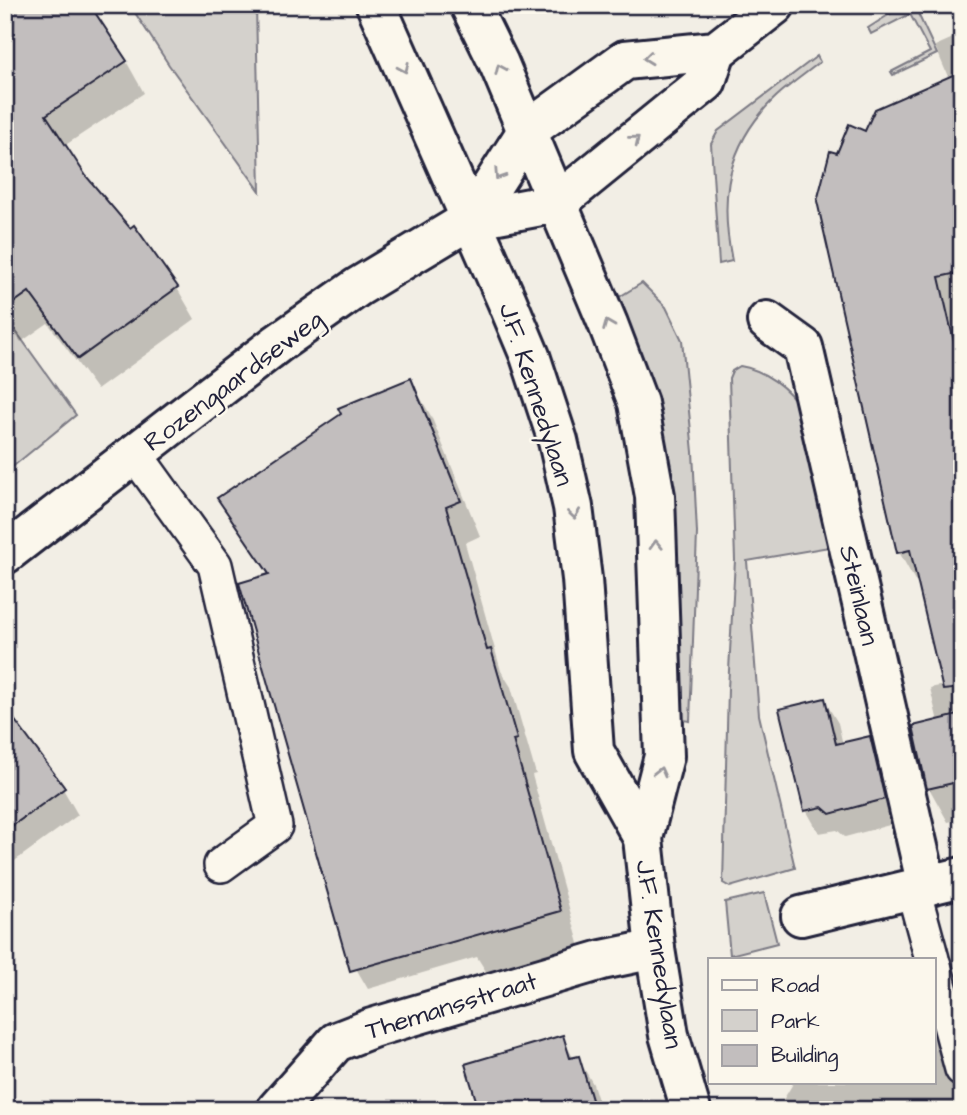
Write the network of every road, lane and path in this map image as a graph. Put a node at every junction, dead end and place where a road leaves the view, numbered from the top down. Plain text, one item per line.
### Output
1 (376, 5) edge
2 (470, 5) edge
3 (775, 5) edge
4 (716, 51) junction
5 (527, 131) junction
6 (557, 203) junction
7 (471, 219) junction
8 (767, 321) dead end
9 (135, 454) junction
10 (5, 554) edge
11 (643, 838) junction
12 (221, 865) dead end
13 (934, 884) edge
14 (801, 916) dead end
15 (655, 949) junction
16 (932, 958) edge
17 (936, 972) edge
18 (962, 1069) edge
19 (276, 1110) edge
20 (691, 1110) edge

1 -> 7 street, J.F. Kennedylaan
5 -> 2 street, J.F. Kennedylaan
3 - 4 street
4 -> 5 street, Rozengaardseweg
6 -> 4 street, Rozengaardseweg
5 - 6 street, J.F. Kennedylaan
5 -> 7 street, Rozengaardseweg
6 - 7 street, Rozengaardseweg
11 -> 6 street, J.F. Kennedylaan
7 - 9 street, Rozengaardseweg
7 -> 11 street, J.F. Kennedylaan
8 - 13 street, Steinlaan
9 - 10 street, Rozengaardseweg
9 - 12 lane
11 - 15 street, J.F. Kennedylaan
13 - 14 street
13 - 16 lane
15 - 19 street, Themansstraat
15 - 20 street, J.F. Kennedylaan
17 - 18 lane

